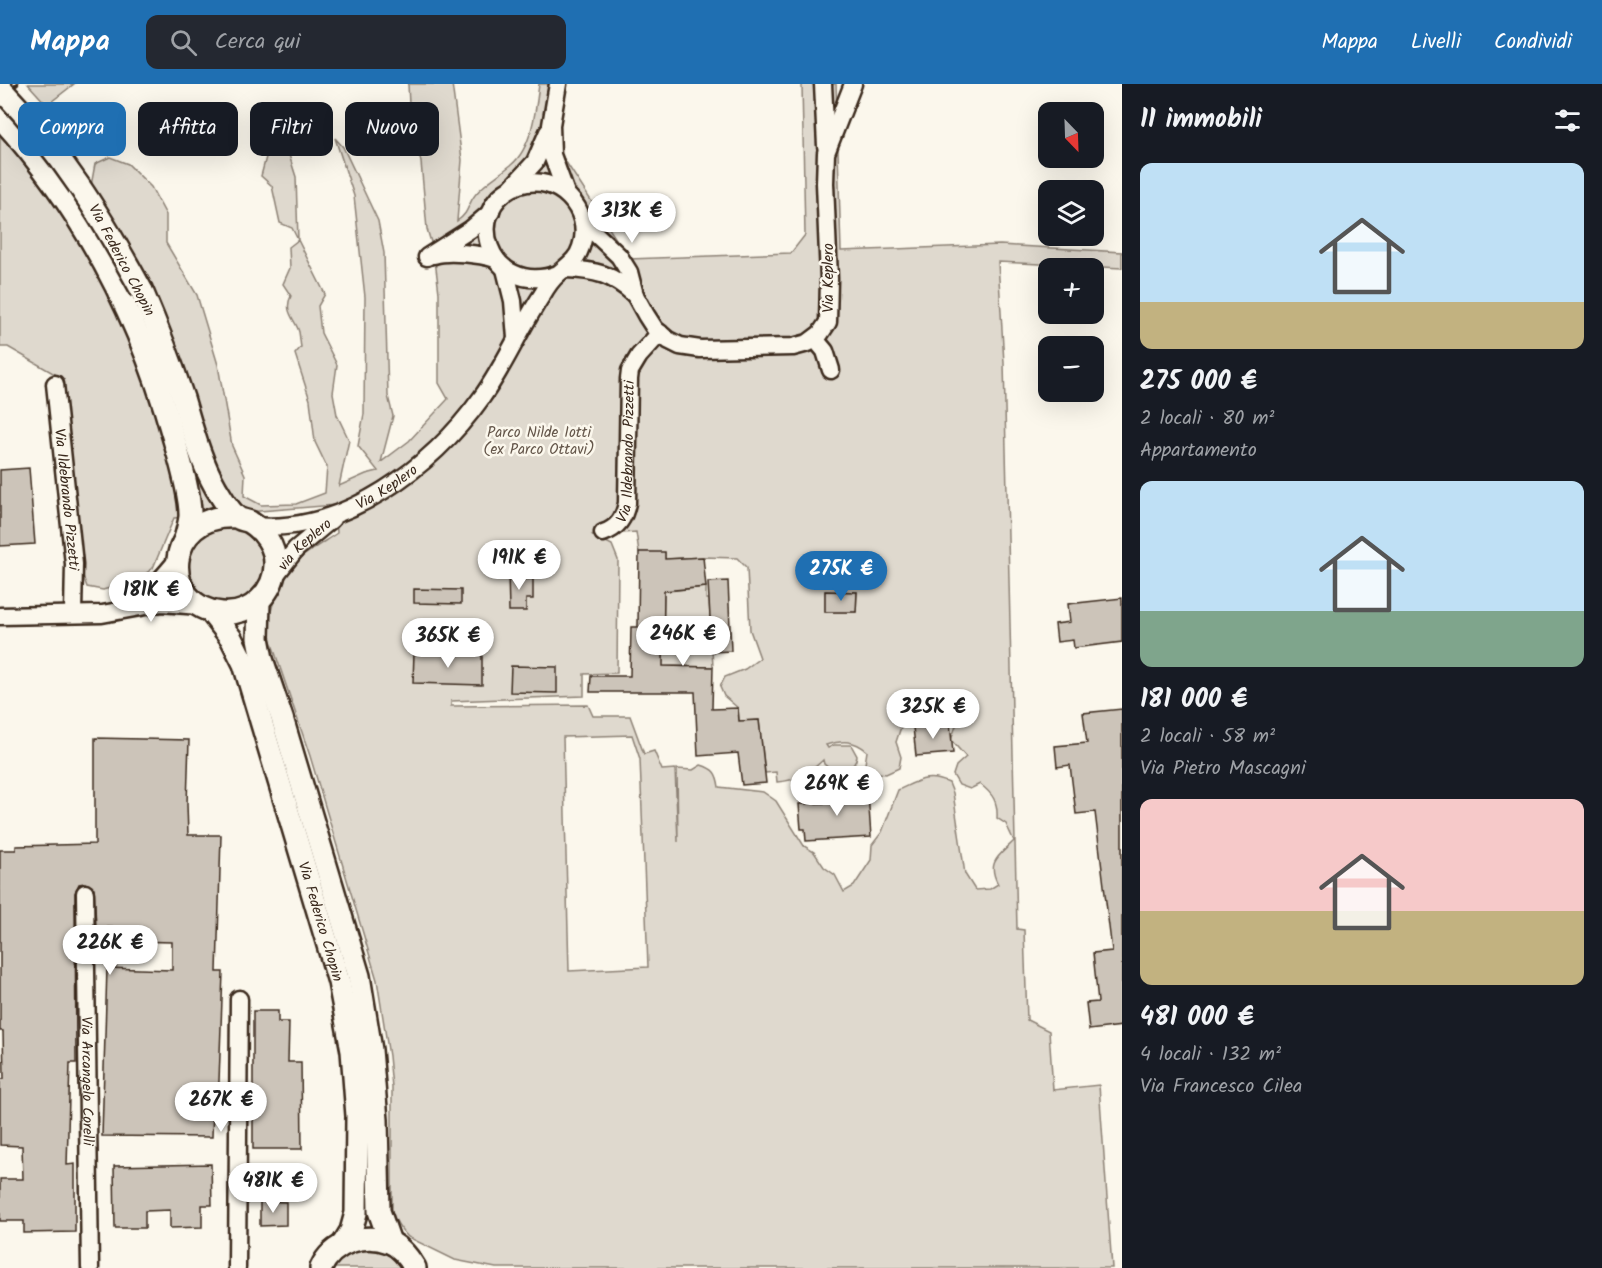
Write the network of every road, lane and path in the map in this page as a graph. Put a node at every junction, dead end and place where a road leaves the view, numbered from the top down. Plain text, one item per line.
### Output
1 (558, 84) edge
2 (823, 84) edge
3 (853, 84) edge
4 (0, 88) edge
5 (0, 117) edge
6 (551, 125) junction
7 (826, 153) junction
8 (509, 190) junction
9 (566, 193) junction
10 (491, 212) junction
11 (583, 222) junction
12 (500, 264) junction
13 (561, 272) junction
14 (635, 295) junction
15 (660, 333) junction
16 (516, 338) junction
17 (815, 339) junction
18 (831, 369) dead end
19 (56, 384) dead end
20 (337, 515) junction
21 (246, 522) junction
22 (603, 533) dead end
23 (181, 549) junction
24 (274, 577) junction
25 (259, 601) junction
26 (205, 608) junction
27 (73, 613) junction
28 (102, 614) junction
29 (0, 616) edge
30 (85, 893) dead end
31 (239, 999) dead end
32 (390, 1242) junction
33 (343, 1244) junction
34 (318, 1266) edge
35 (90, 1268) edge
36 (237, 1268) edge
37 (415, 1268) edge

1 - 6 street
2 - 7 street
3 - 7 street, Via Keplero
4 - 21 main road, Via Federico Chopin, bridge
5 - 23 main road, Via Federico Chopin
6 - 8 street
6 - 9 street
7 - 17 street, Via Keplero
8 - 9 street
8 - 10 street
9 - 11 street
10 - 12 street
10 - 12 street
11 - 13 street
11 - 14 street
12 - 13 street
12 - 16 street
13 - 14 street
13 - 16 street, Via Keplero
14 - 15 street
15 - 17 street
15 - 22 street, Via Ildebrando Pizzetti
16 - 20 street, Via Keplero
17 - 18 street
19 - 27 street, Via Ildebrando Pizzetti
20 - 21 street, via Keplero
20 - 24 street, via Keplero
21 - 23 main road
21 - 24 main road, Via Federico Chopin
23 - 26 main road, Via Federico Chopin
23 - 28 street
24 - 25 main road
25 - 26 main road
25 - 32 main road, Via Federico Chopin
26 - 28 street
26 - 33 main road, Via Federico Chopin
27 - 28 street
27 - 29 street
30 - 35 street, Via Arcangelo Corelli
31 - 36 street
32 - 33 main road
32 - 37 main road
33 - 34 main road

